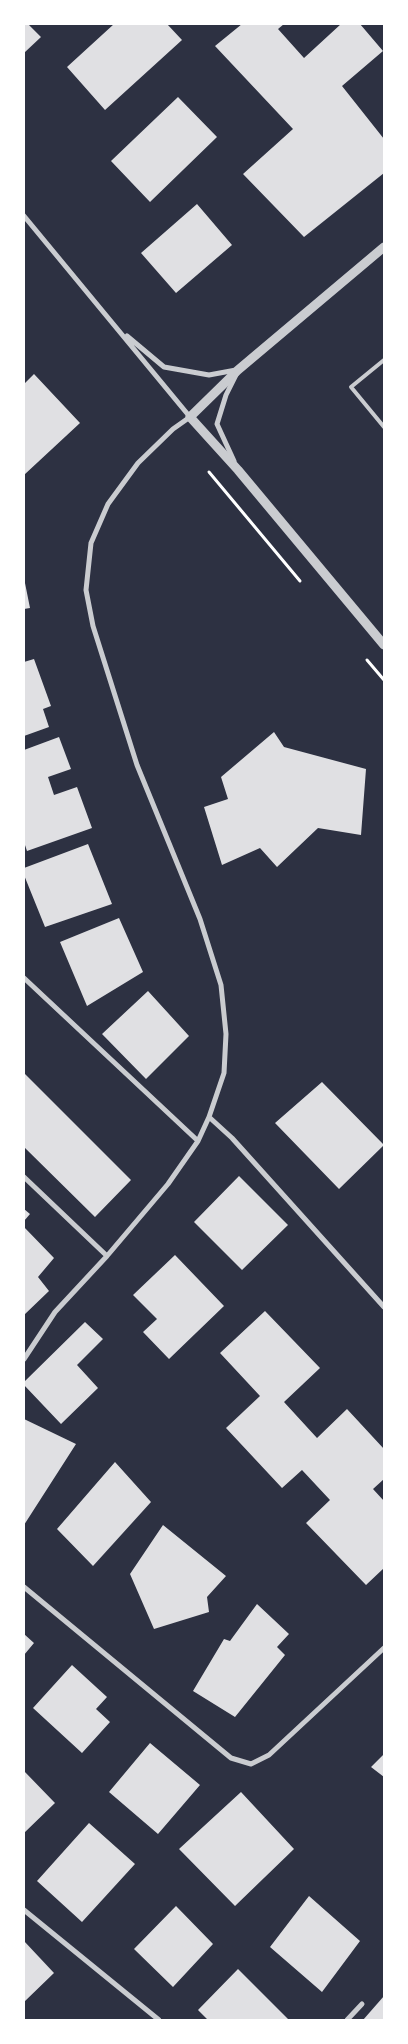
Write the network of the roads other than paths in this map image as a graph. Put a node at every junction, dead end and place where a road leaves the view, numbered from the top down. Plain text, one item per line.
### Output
1 (24, 216) edge
2 (384, 247) edge
3 (119, 330) junction
4 (384, 360) edge
5 (238, 370) junction
6 (190, 417) junction
7 (384, 428) edge
8 (238, 470) junction
9 (384, 645) edge
10 (24, 978) edge
11 (209, 1117) junction
12 (198, 1141) junction
13 (24, 1176) edge
14 (107, 1256) junction
15 (384, 1307) edge
16 (24, 1359) edge
17 (24, 1587) edge
18 (384, 1648) edge
19 (24, 1910) edge
20 (362, 2004) dead end
21 (159, 2020) edge
22 (347, 2020) edge

1 - 3 street
2 - 5 street
3 - 5 street
3 - 6 street
4 - 7 lane
5 - 6 street
5 - 8 street
6 - 8 street
6 - 11 street
8 - 9 street
10 - 12 street
11 - 12 street
11 - 15 street
12 - 14 street
13 - 14 street
14 - 16 street
17 - 18 street
19 - 21 street
20 - 22 street

